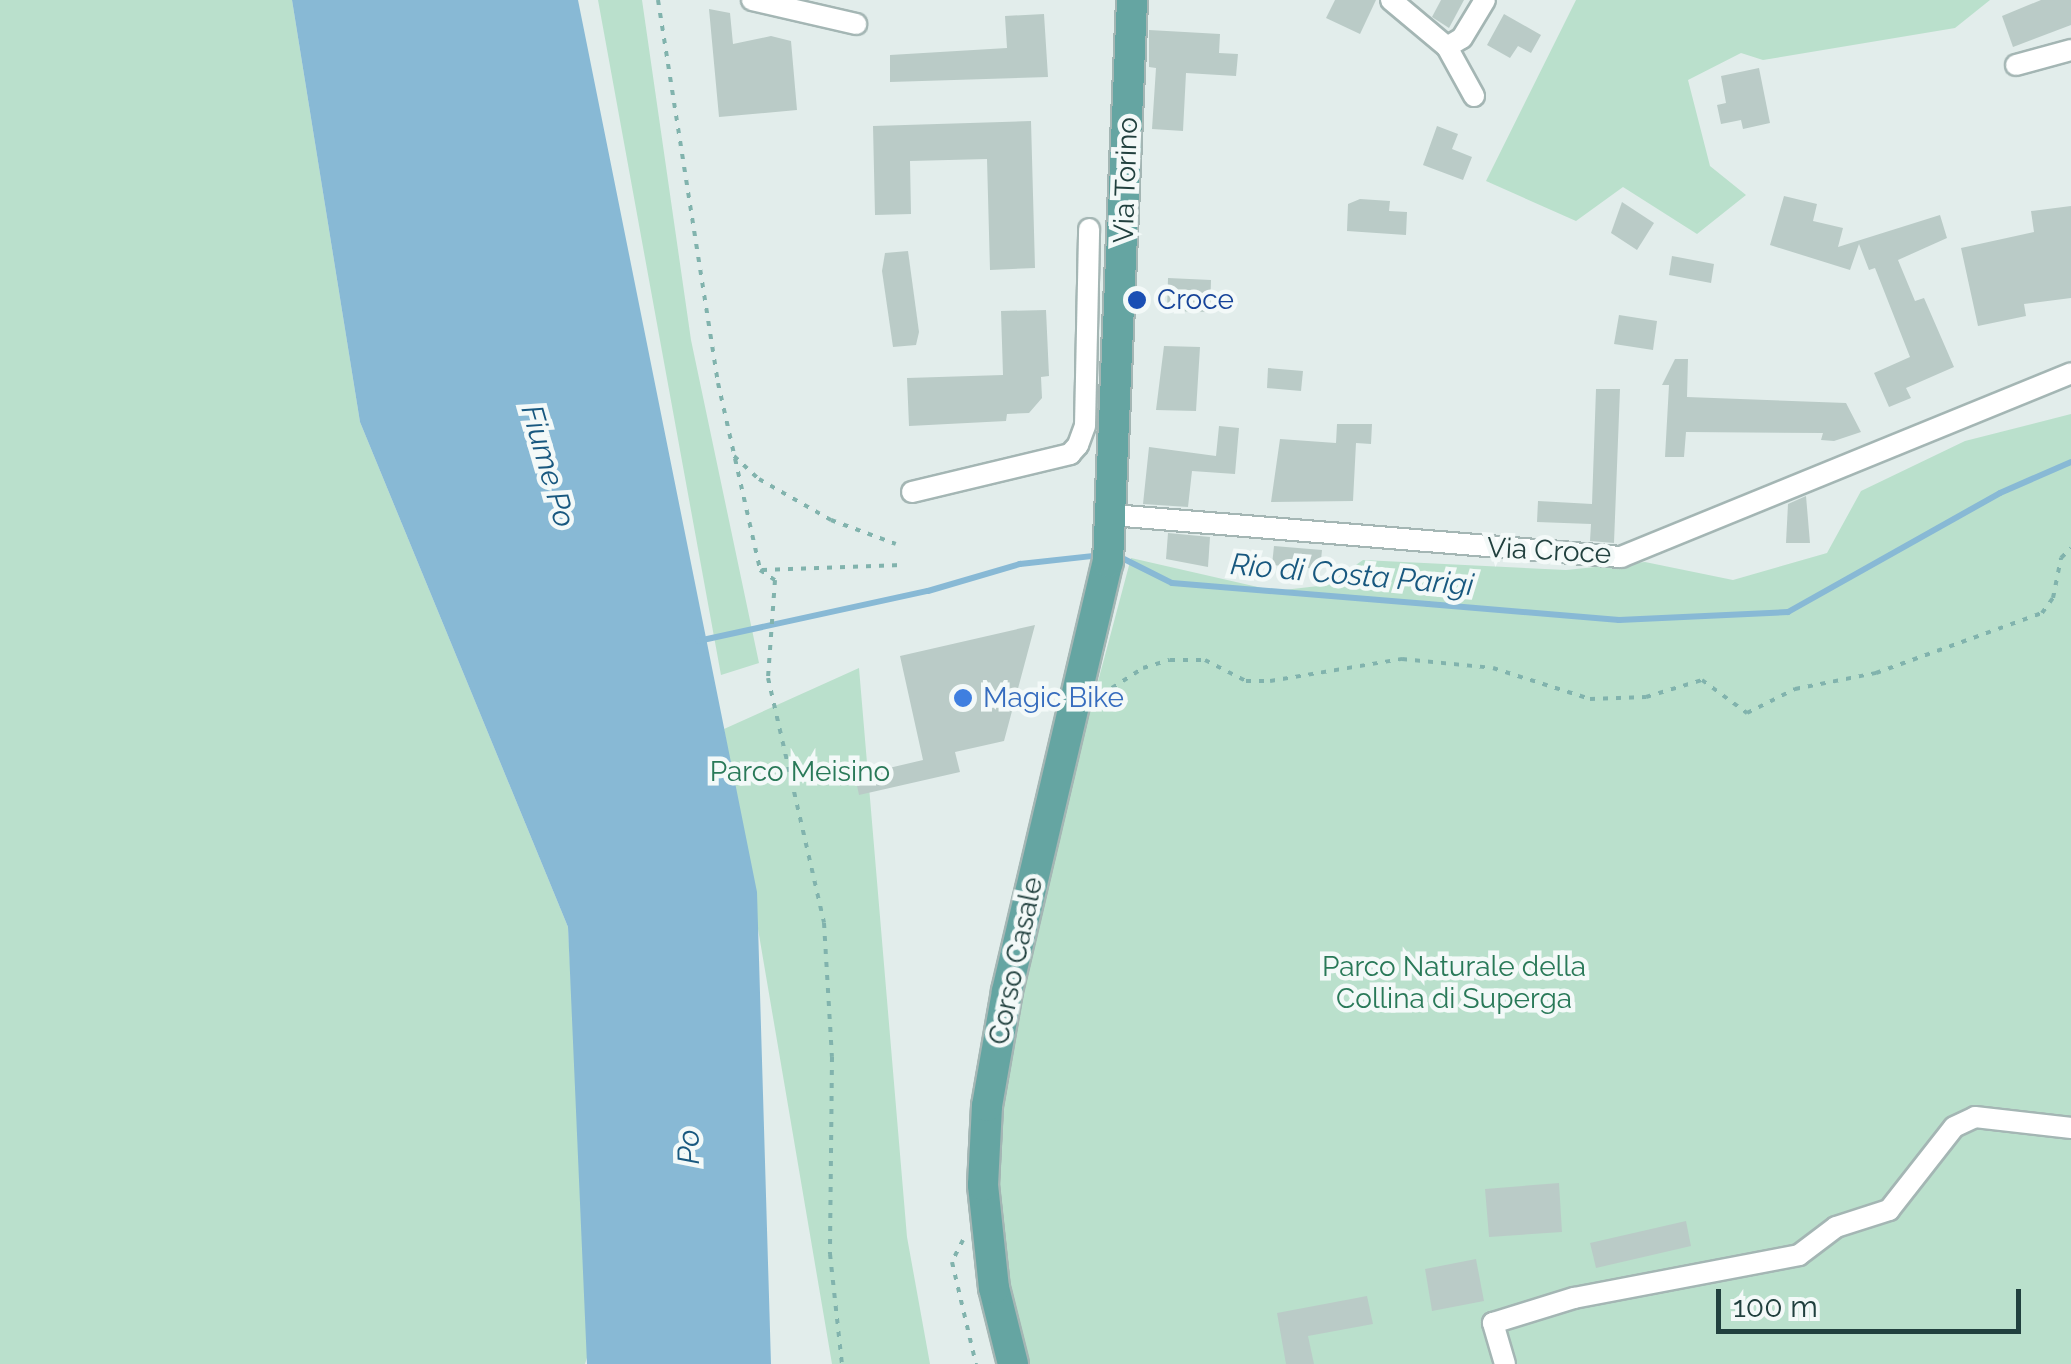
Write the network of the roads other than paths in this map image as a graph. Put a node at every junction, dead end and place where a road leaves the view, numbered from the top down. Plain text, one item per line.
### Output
1 (752, 0) edge
2 (1132, 0) edge
3 (1391, 0) edge
4 (1484, 0) edge
5 (856, 24) dead end
6 (1447, 47) junction
7 (2071, 50) edge
8 (2016, 64) dead end
9 (1474, 96) dead end
10 (1089, 229) dead end
11 (1088, 306) junction
12 (1120, 306) junction
13 (2071, 372) edge
14 (912, 492) dead end
15 (1110, 539) junction
16 (2071, 1128) edge
17 (1013, 1364) edge
18 (1505, 1364) edge

1 - 5 street
2 - 12 main road, Via Torino
3 - 6 street
4 - 6 street
6 - 9 street
7 - 8 street
10 - 11 street
11 - 12 street
11 - 14 street
12 - 15 main road, Via Torino
13 - 15 street, Via Croce
15 - 17 main road, Corso Casale
16 - 18 street

